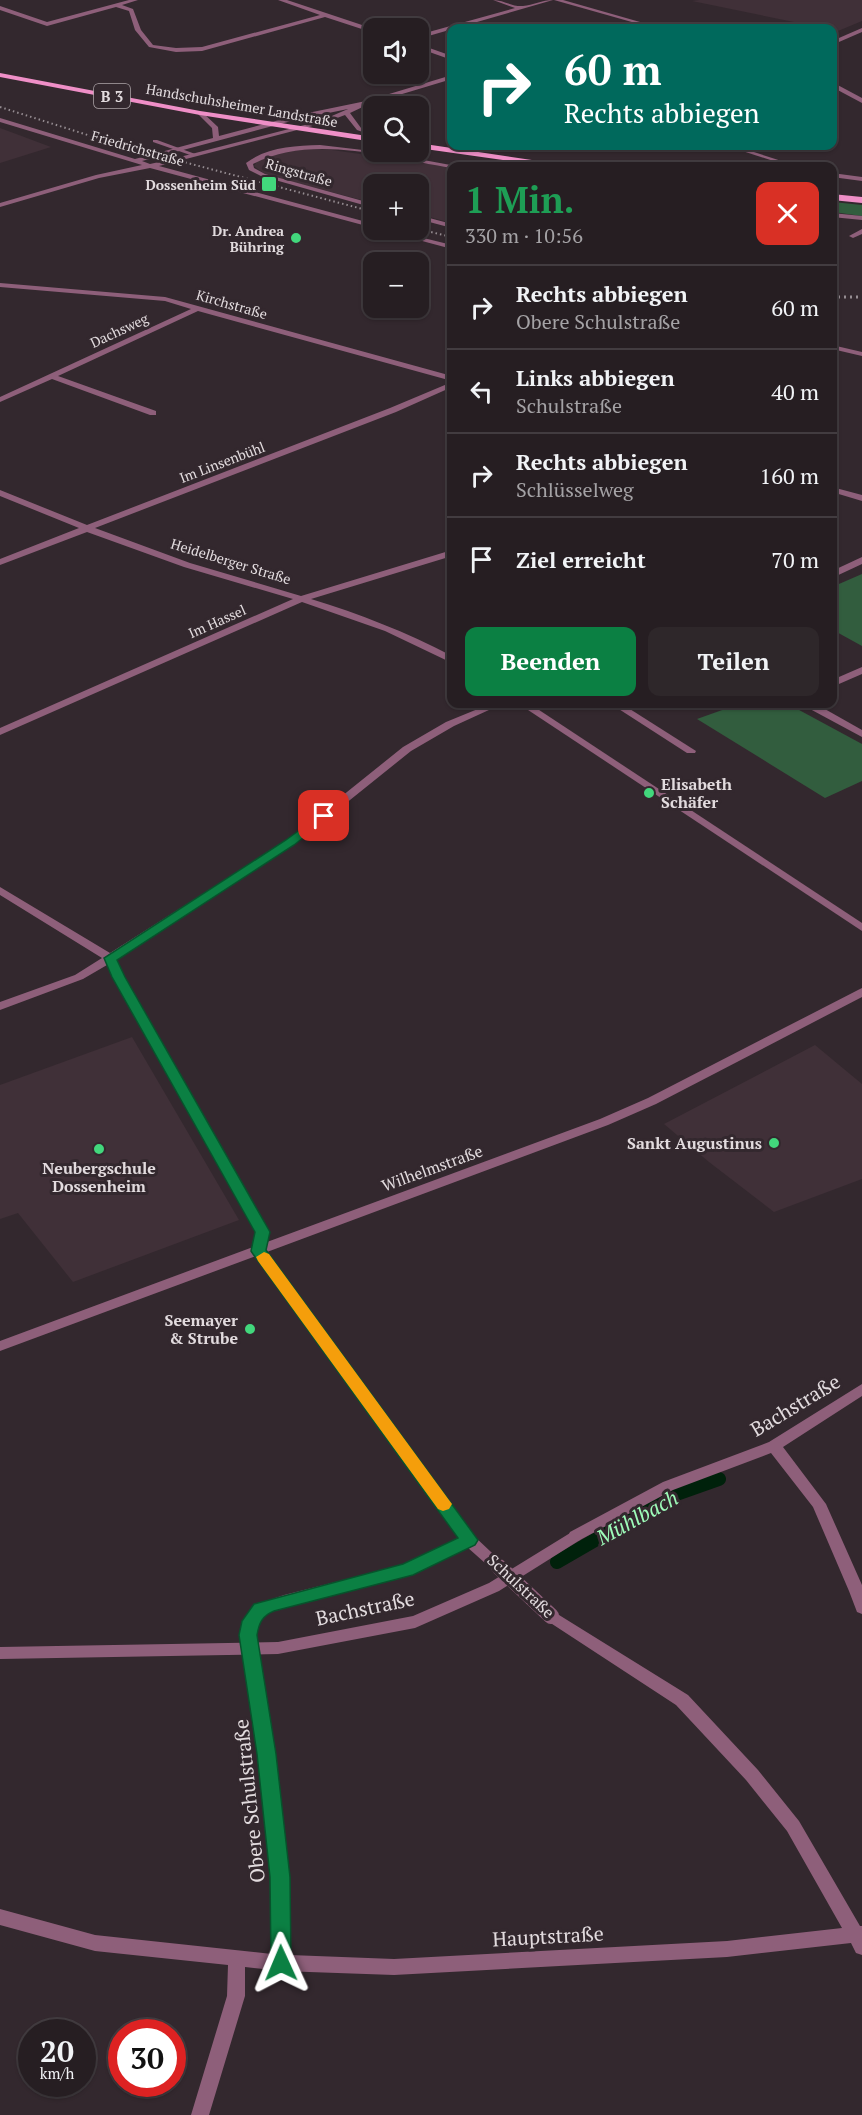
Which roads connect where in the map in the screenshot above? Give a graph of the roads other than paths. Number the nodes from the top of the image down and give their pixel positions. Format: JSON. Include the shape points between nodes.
{"nodes":[{"id":1,"x":135,"y":0,"type":"edge"},
{"id":2,"x":281,"y":0,"type":"edge"},
{"id":3,"x":496,"y":0,"type":"edge"},
{"id":4,"x":550,"y":0,"type":"edge"},
{"id":5,"x":557,"y":0,"type":"edge"},
{"id":6,"x":116,"y":5,"type":"junction"},
{"id":7,"x":0,"y":8,"type":"edge"},
{"id":8,"x":521,"y":8,"type":"junction"},
{"id":9,"x":323,"y":16,"type":"junction"},
{"id":10,"x":464,"y":24,"type":"edge"},
{"id":11,"x":644,"y":24,"type":"edge"},
{"id":12,"x":363,"y":28,"type":"edge"},
{"id":13,"x":447,"y":29,"type":"edge"},
{"id":14,"x":862,"y":30,"type":"edge"},
{"id":15,"x":429,"y":34,"type":"edge"},
{"id":16,"x":846,"y":37,"type":"junction"},
{"id":17,"x":862,"y":40,"type":"edge"},
{"id":18,"x":837,"y":41,"type":"edge"},
{"id":19,"x":429,"y":50,"type":"edge"},
{"id":20,"x":447,"y":56,"type":"edge"},
{"id":21,"x":0,"y":75,"type":"edge"},
{"id":22,"x":447,"y":79,"type":"edge"},
{"id":23,"x":837,"y":87,"type":"edge"},
{"id":24,"x":390,"y":96,"type":"edge"},
{"id":25,"x":862,"y":101,"type":"edge"},
{"id":26,"x":363,"y":104,"type":"edge"},
{"id":27,"x":363,"y":105,"type":"edge"},
{"id":28,"x":201,"y":113,"type":"junction"},
{"id":29,"x":347,"y":113,"type":"junction"},
{"id":30,"x":0,"y":120,"type":"edge"},
{"id":31,"x":270,"y":124,"type":"junction"},
{"id":32,"x":298,"y":129,"type":"junction"},
{"id":33,"x":363,"y":130,"type":"edge"},
{"id":34,"x":363,"y":138,"type":"edge"},
{"id":35,"x":216,"y":139,"type":"junction"},
{"id":36,"x":155,"y":141,"type":"dead end"},
{"id":37,"x":429,"y":146,"type":"edge"},
{"id":38,"x":178,"y":149,"type":"junction"},
{"id":39,"x":447,"y":149,"type":"edge"},
{"id":40,"x":453,"y":150,"type":"edge"},
{"id":41,"x":743,"y":150,"type":"edge"},
{"id":42,"x":195,"y":155,"type":"junction"},
{"id":43,"x":134,"y":161,"type":"junction"},
{"id":44,"x":533,"y":162,"type":"edge"},
{"id":45,"x":781,"y":162,"type":"edge"},
{"id":46,"x":447,"y":165,"type":"edge"},
{"id":47,"x":152,"y":166,"type":"junction"},
{"id":48,"x":98,"y":176,"type":"junction"},
{"id":49,"x":837,"y":176,"type":"edge"},
{"id":50,"x":862,"y":179,"type":"edge"},
{"id":51,"x":837,"y":198,"type":"edge"},
{"id":52,"x":862,"y":200,"type":"edge"},
{"id":53,"x":363,"y":203,"type":"edge"},
{"id":54,"x":0,"y":205,"type":"edge"},
{"id":55,"x":837,"y":216,"type":"edge"},
{"id":56,"x":862,"y":218,"type":"edge"},
{"id":57,"x":429,"y":220,"type":"edge"},
{"id":58,"x":363,"y":223,"type":"edge"},
{"id":59,"x":447,"y":225,"type":"edge"},
{"id":60,"x":862,"y":231,"type":"edge"},
{"id":61,"x":853,"y":236,"type":"dead end"},
{"id":62,"x":423,"y":240,"type":"edge"},
{"id":63,"x":447,"y":247,"type":"edge"},
{"id":64,"x":0,"y":285,"type":"edge"},
{"id":65,"x":198,"y":308,"type":"junction"},
{"id":66,"x":837,"y":348,"type":"edge"},
{"id":67,"x":862,"y":354,"type":"edge"},
{"id":68,"x":51,"y":376,"type":"junction"},
{"id":69,"x":447,"y":378,"type":"edge"},
{"id":70,"x":447,"y":386,"type":"edge"},
{"id":71,"x":0,"y":400,"type":"edge"},
{"id":72,"x":153,"y":413,"type":"dead end"},
{"id":73,"x":837,"y":490,"type":"edge"},
{"id":74,"x":0,"y":493,"type":"edge"},
{"id":75,"x":862,"y":498,"type":"edge"},
{"id":76,"x":89,"y":529,"type":"junction"},
{"id":77,"x":447,"y":555,"type":"edge"},
{"id":78,"x":862,"y":560,"type":"edge"},
{"id":79,"x":0,"y":562,"type":"edge"},
{"id":80,"x":837,"y":572,"type":"edge"},
{"id":81,"x":303,"y":598,"type":"junction"},
{"id":82,"x":447,"y":657,"type":"edge"},
{"id":83,"x":862,"y":670,"type":"edge"},
{"id":84,"x":837,"y":680,"type":"edge"},
{"id":85,"x":488,"y":708,"type":"edge"},
{"id":86,"x":530,"y":708,"type":"edge"},
{"id":87,"x":622,"y":708,"type":"edge"},
{"id":88,"x":815,"y":708,"type":"edge"},
{"id":89,"x":0,"y":732,"type":"edge"},
{"id":90,"x":862,"y":734,"type":"edge"},
{"id":91,"x":691,"y":751,"type":"dead end"},
{"id":92,"x":0,"y":890,"type":"edge"},
{"id":93,"x":862,"y":928,"type":"edge"},
{"id":94,"x":110,"y":958,"type":"junction"},
{"id":95,"x":862,"y":992,"type":"edge"},
{"id":96,"x":0,"y":1006,"type":"edge"},
{"id":97,"x":259,"y":1251,"type":"junction"},
{"id":98,"x":0,"y":1346,"type":"edge"},
{"id":99,"x":862,"y":1389,"type":"edge"},
{"id":100,"x":774,"y":1446,"type":"junction"},
{"id":101,"x":469,"y":1540,"type":"junction"},
{"id":102,"x":860,"y":1590,"type":"edge"},
{"id":103,"x":862,"y":1608,"type":"edge"},
{"id":104,"x":250,"y":1648,"type":"junction"},
{"id":105,"x":0,"y":1653,"type":"edge"},
{"id":106,"x":0,"y":1917,"type":"edge"},
{"id":107,"x":860,"y":1939,"type":"edge"},
{"id":108,"x":237,"y":1957,"type":"junction"},
{"id":109,"x":281,"y":1963,"type":"junction"},
{"id":110,"x":200,"y":2115,"type":"edge"}],
"edges":[{"from":1,"to":6,"type":"street"},
{"from":2,"to":9,"type":"street"},
{"from":3,"to":8,"type":"street"},
{"from":4,"to":8,"type":"street"},
{"from":5,"to":11,"type":"street"},
{"from":6,"to":7,"type":"street","via":[[47,24]]},
{"from":6,"to":9,"type":"street","via":[[131,10],[138,30],[151,46],[176,50],[202,49]]},
{"from":8,"to":10,"type":"street"},
{"from":9,"to":12,"type":"street"},
{"from":13,"to":15,"type":"street"},
{"from":14,"to":16,"type":"street"},
{"from":16,"to":17,"type":"street"},
{"from":16,"to":18,"type":"street"},
{"from":19,"to":20,"type":"street"},
{"from":21,"to":28,"type":"main road","name":"Handschuhsheimer Landstraße","number":"B 3"},
{"from":22,"to":24,"type":"street"},
{"from":23,"to":25,"type":"street"},
{"from":26,"to":31,"type":"street"},
{"from":27,"to":29,"type":"street"},
{"from":28,"to":31,"type":"main road","name":"Handschuhsheimer Landstraße","number":"B 3"},
{"from":28,"to":35,"type":"street","via":[[215,127]]},
{"from":29,"to":32,"type":"street"},
{"from":29,"to":33,"type":"street"},
{"from":30,"to":43,"type":"street","name":"Friedrichstraße"},
{"from":31,"to":32,"type":"main road","name":"Handschuhsheimer Landstraße","number":"B 3"},
{"from":31,"to":35,"type":"street"},
{"from":32,"to":34,"type":"main road","name":"Handschuhsheimer Landstraße","number":"B 3"},
{"from":32,"to":42,"type":"street"},
{"from":35,"to":38,"type":"street"},
{"from":36,"to":38,"type":"street"},
{"from":37,"to":39,"type":"main road"},
{"from":38,"to":42,"type":"street"},
{"from":38,"to":43,"type":"street"},
{"from":40,"to":44,"type":"main road"},
{"from":41,"to":45,"type":"street"},
{"from":42,"to":47,"type":"street"},
{"from":43,"to":47,"type":"street","name":"Friedrichstraße"},
{"from":43,"to":48,"type":"street"},
{"from":46,"to":53,"type":"street","name":"Ringstraße","via":[[316,147],[271,153],[249,163],[251,169],[263,176]]},
{"from":47,"to":48,"type":"street"},
{"from":47,"to":58,"type":"street","name":"Friedrichstraße"},
{"from":48,"to":54,"type":"street"},
{"from":49,"to":50,"type":"street"},
{"from":51,"to":52,"type":"main road"},
{"from":55,"to":56,"type":"street"},
{"from":57,"to":59,"type":"street"},
{"from":60,"to":61,"type":"street"},
{"from":62,"to":63,"type":"street"},
{"from":64,"to":65,"type":"street","name":"Kirchstraße","via":[[145,295]]},
{"from":65,"to":68,"type":"street","name":"Dachsweg"},
{"from":65,"to":69,"type":"street","name":"Kirchstraße"},
{"from":66,"to":67,"type":"street"},
{"from":68,"to":71,"type":"street","name":"Dachsweg"},
{"from":68,"to":72,"type":"street"},
{"from":70,"to":76,"type":"street","name":"Im Linsenbühl"},
{"from":73,"to":75,"type":"street"},
{"from":74,"to":76,"type":"street","name":"Heidelberger Straße"},
{"from":76,"to":79,"type":"street","name":"Im Linsenbühl"},
{"from":76,"to":81,"type":"street","name":"Heidelberger Straße","via":[[185,565]]},
{"from":77,"to":81,"type":"street","name":"Im Hassel"},
{"from":78,"to":80,"type":"street"},
{"from":81,"to":82,"type":"street","name":"Heidelberger Straße","via":[[357,615]]},
{"from":81,"to":89,"type":"street","name":"Im Hassel"},
{"from":83,"to":84,"type":"street"},
{"from":85,"to":94,"type":"street","via":[[407,748],[290,843]]},
{"from":86,"to":93,"type":"street"},
{"from":87,"to":91,"type":"street"},
{"from":88,"to":90,"type":"street"},
{"from":92,"to":94,"type":"street"},
{"from":94,"to":96,"type":"street","via":[[79,977]]},
{"from":94,"to":97,"type":"street","via":[[262,1232]]},
{"from":95,"to":97,"type":"street","name":"Wilhelmstraße","via":[[634,1109]]},
{"from":97,"to":98,"type":"street","name":"Wilhelmstraße"},
{"from":97,"to":101,"type":"street","name":"Schulstraße"},
{"from":99,"to":100,"type":"street","name":"Bachstraße"},
{"from":100,"to":102,"type":"street","via":[[819,1504]]},
{"from":100,"to":104,"type":"street","name":"Bachstraße","via":[[668,1486],[574,1536],[494,1587],[415,1622],[278,1647]]},
{"from":101,"to":104,"type":"street","name":"Obere Schulstraße","via":[[407,1570],[260,1609],[250,1621]]},
{"from":101,"to":107,"type":"street","name":"Schulstraße","bridge":true,"via":[[551,1616],[682,1701],[752,1775],[793,1827]]},
{"from":102,"to":103,"type":"street"},
{"from":104,"to":105,"type":"street","name":"Bachstraße"},
{"from":104,"to":109,"type":"street","name":"Obere Schulstraße","via":[[267,1754],[280,1877]]},
{"from":106,"to":108,"type":"street","name":"Hauptstraße","via":[[95,1942]]},
{"from":107,"to":109,"type":"street","name":"Hauptstraße","via":[[394,1967]]},
{"from":108,"to":109,"type":"street","name":"Hauptstraße"},
{"from":108,"to":110,"type":"street","via":[[236,1996]]}]}
